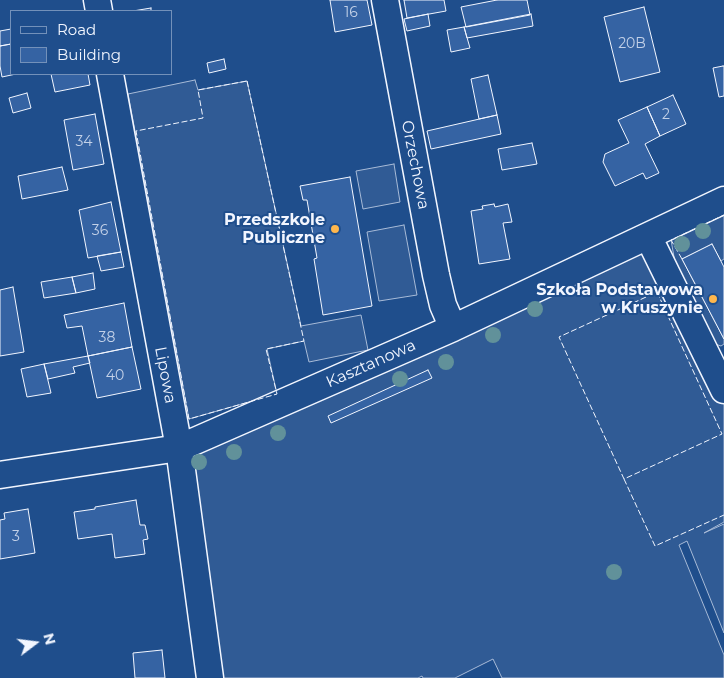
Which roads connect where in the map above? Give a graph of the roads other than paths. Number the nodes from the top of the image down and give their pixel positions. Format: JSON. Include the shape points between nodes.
{"nodes":[{"id":1,"x":385,"y":0,"type":"edge"},
{"id":2,"x":110,"y":75,"type":"edge"},
{"id":3,"x":724,"y":200,"type":"edge"},
{"id":4,"x":648,"y":236,"type":"junction"},
{"id":5,"x":453,"y":328,"type":"junction"},
{"id":6,"x":724,"y":390,"type":"edge"},
{"id":7,"x":179,"y":448,"type":"junction"},
{"id":8,"x":0,"y":475,"type":"edge"},
{"id":9,"x":210,"y":678,"type":"edge"}],
"edges":[{"from":1,"to":5,"type":"street","name":"Orzechowa","via":[[436,275]]},
{"from":2,"to":7,"type":"street","name":"Lipowa"},
{"from":3,"to":4,"type":"street","name":"Kasztanowa"},
{"from":4,"to":5,"type":"street","name":"Kasztanowa"},
{"from":4,"to":6,"type":"street"},
{"from":5,"to":7,"type":"street","name":"Kasztanowa"},
{"from":7,"to":8,"type":"street","name":"Kasztanowa"},
{"from":7,"to":9,"type":"street","name":"Lipowa"}]}
